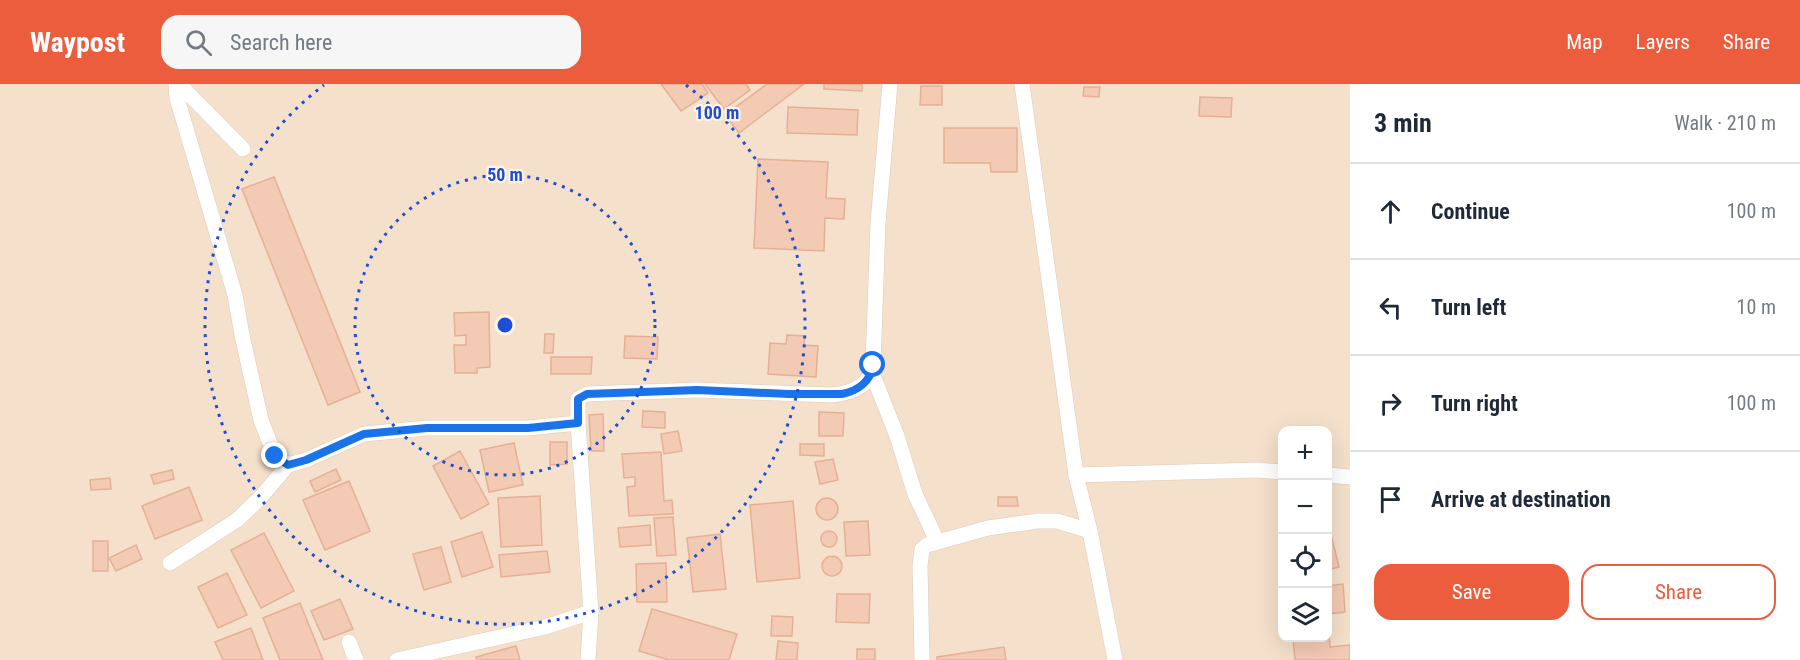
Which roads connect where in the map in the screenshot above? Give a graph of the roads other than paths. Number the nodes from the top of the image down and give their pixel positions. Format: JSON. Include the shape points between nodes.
{"nodes":[{"id":1,"x":177,"y":84,"type":"edge"},
{"id":2,"x":890,"y":84,"type":"edge"},
{"id":3,"x":1023,"y":84,"type":"edge"},
{"id":4,"x":243,"y":149,"type":"dead end"},
{"id":5,"x":872,"y":373,"type":"junction"},
{"id":6,"x":578,"y":423,"type":"junction"},
{"id":7,"x":288,"y":465,"type":"junction"},
{"id":8,"x":1278,"y":472,"type":"edge"},
{"id":9,"x":1332,"y":475,"type":"edge"},
{"id":10,"x":1076,"y":476,"type":"junction"},
{"id":11,"x":1350,"y":477,"type":"edge"},
{"id":12,"x":1090,"y":531,"type":"junction"},
{"id":13,"x":937,"y":541,"type":"junction"},
{"id":14,"x":170,"y":562,"type":"dead end"},
{"id":15,"x":591,"y":612,"type":"junction"},
{"id":16,"x":349,"y":642,"type":"dead end"},
{"id":17,"x":356,"y":660,"type":"edge"},
{"id":18,"x":397,"y":660,"type":"edge"},
{"id":19,"x":588,"y":660,"type":"edge"},
{"id":20,"x":922,"y":660,"type":"edge"},
{"id":21,"x":1114,"y":660,"type":"edge"}],
"edges":[{"from":1,"to":4,"type":"street"},
{"from":1,"to":7,"type":"street","via":[[177,98],[235,295],[261,420],[275,456]]},
{"from":2,"to":5,"type":"street","via":[[878,222]]},
{"from":3,"to":10,"type":"street"},
{"from":5,"to":6,"type":"street","via":[[851,392],[832,395],[697,390],[587,394],[578,399]]},
{"from":5,"to":13,"type":"street","via":[[915,494]]},
{"from":6,"to":7,"type":"street","via":[[364,434]]},
{"from":6,"to":15,"type":"street"},
{"from":7,"to":14,"type":"street","via":[[237,520]]},
{"from":8,"to":10,"type":"street"},
{"from":9,"to":11,"type":"street"},
{"from":10,"to":12,"type":"street"},
{"from":12,"to":13,"type":"street","via":[[1057,520],[1038,521]]},
{"from":12,"to":21,"type":"street"},
{"from":13,"to":20,"type":"street","via":[[922,549],[921,556]]},
{"from":15,"to":18,"type":"street","via":[[544,627]]},
{"from":15,"to":19,"type":"street"},
{"from":16,"to":17,"type":"street"}]}
